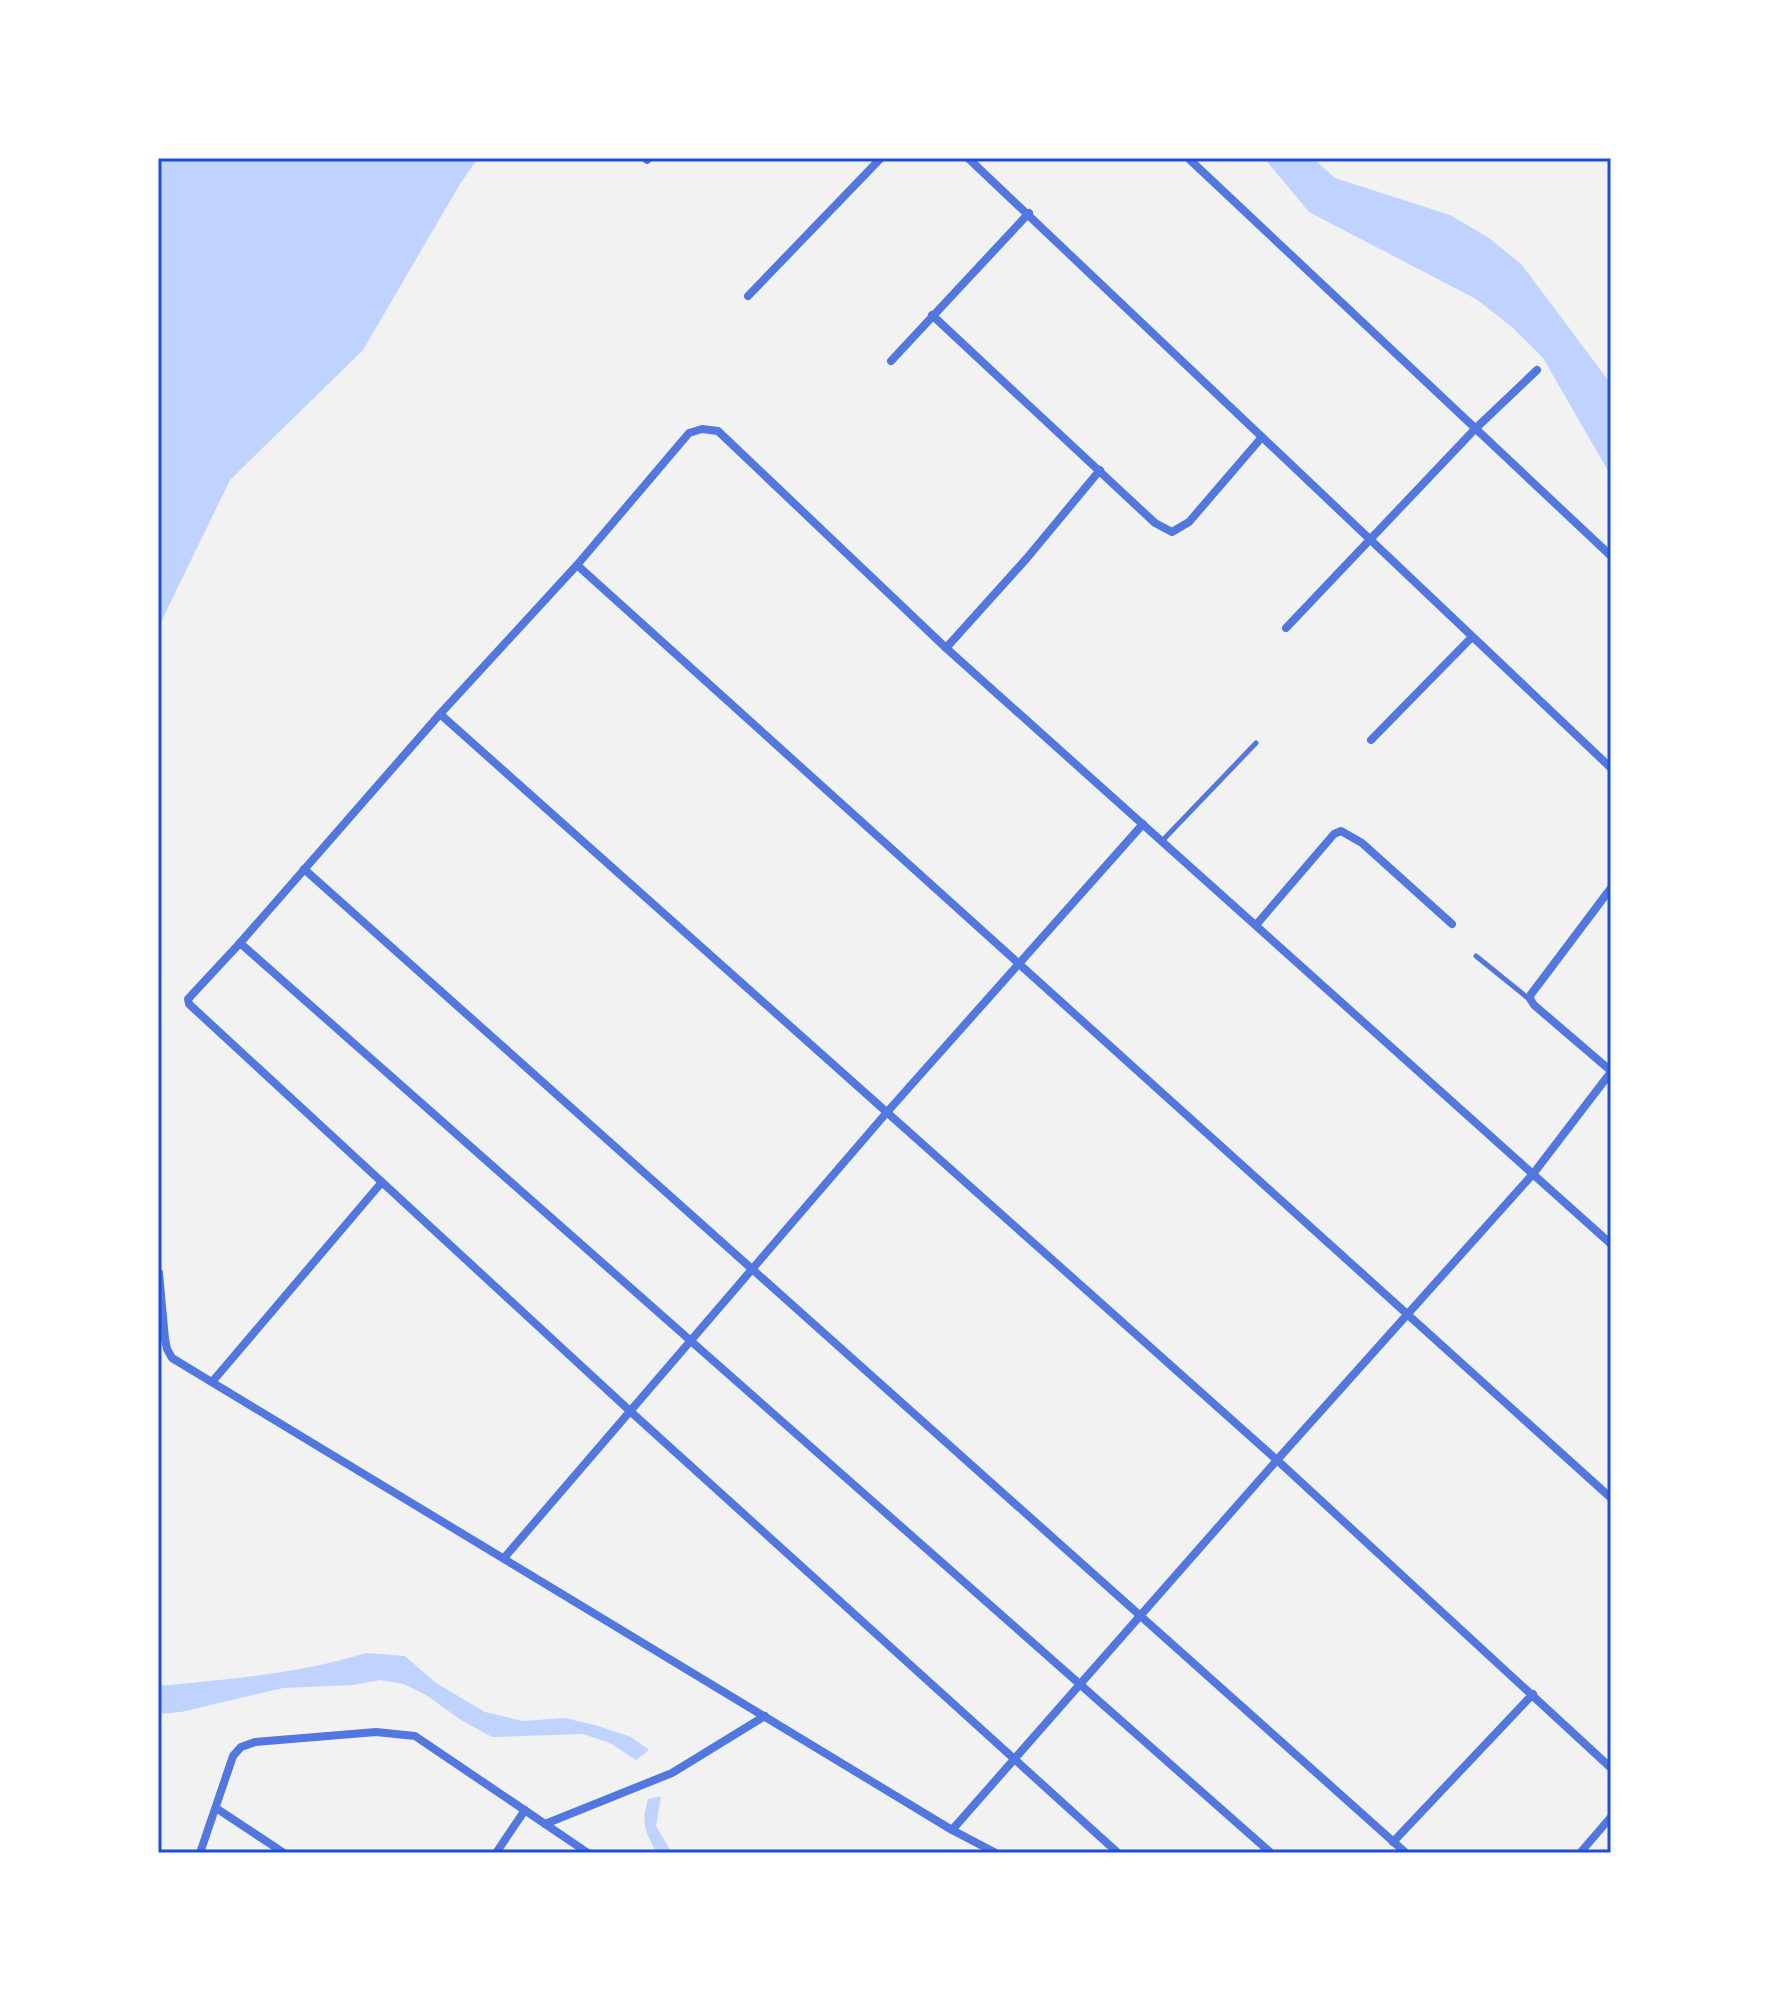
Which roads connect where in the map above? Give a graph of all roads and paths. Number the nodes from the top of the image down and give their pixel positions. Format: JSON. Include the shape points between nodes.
{"nodes":[{"id":1,"x":881,"y":158,"type":"edge"},
{"id":2,"x":968,"y":158,"type":"edge"},
{"id":3,"x":1188,"y":158,"type":"edge"},
{"id":4,"x":1029,"y":213,"type":"junction"},
{"id":5,"x":748,"y":296,"type":"dead end"},
{"id":6,"x":932,"y":315,"type":"junction"},
{"id":7,"x":891,"y":361,"type":"dead end"},
{"id":8,"x":1537,"y":370,"type":"dead end"},
{"id":9,"x":1475,"y":429,"type":"junction"},
{"id":10,"x":1262,"y":437,"type":"junction"},
{"id":11,"x":1100,"y":470,"type":"junction"},
{"id":12,"x":1370,"y":540,"type":"junction"},
{"id":13,"x":1611,"y":556,"type":"edge"},
{"id":14,"x":577,"y":565,"type":"junction"},
{"id":15,"x":1286,"y":628,"type":"dead end"},
{"id":16,"x":1472,"y":637,"type":"junction"},
{"id":17,"x":946,"y":648,"type":"junction"},
{"id":18,"x":440,"y":714,"type":"junction"},
{"id":19,"x":1371,"y":740,"type":"dead end"},
{"id":20,"x":1256,"y":743,"type":"dead end"},
{"id":21,"x":1611,"y":768,"type":"edge"},
{"id":22,"x":1143,"y":824,"type":"junction"},
{"id":23,"x":1162,"y":841,"type":"junction"},
{"id":24,"x":304,"y":869,"type":"junction"},
{"id":25,"x":1611,"y":888,"type":"edge"},
{"id":26,"x":1452,"y":924,"type":"dead end"},
{"id":27,"x":1256,"y":925,"type":"junction"},
{"id":28,"x":240,"y":943,"type":"junction"},
{"id":29,"x":1476,"y":956,"type":"dead end"},
{"id":30,"x":1019,"y":964,"type":"junction"},
{"id":31,"x":1529,"y":1000,"type":"junction"},
{"id":32,"x":1611,"y":1071,"type":"edge"},
{"id":33,"x":888,"y":1111,"type":"junction"},
{"id":34,"x":1533,"y":1174,"type":"junction"},
{"id":35,"x":382,"y":1182,"type":"junction"},
{"id":36,"x":1611,"y":1244,"type":"edge"},
{"id":37,"x":752,"y":1270,"type":"junction"},
{"id":38,"x":159,"y":1273,"type":"edge"},
{"id":39,"x":1408,"y":1314,"type":"junction"},
{"id":40,"x":691,"y":1341,"type":"junction"},
{"id":41,"x":212,"y":1382,"type":"junction"},
{"id":42,"x":630,"y":1411,"type":"junction"},
{"id":43,"x":1277,"y":1460,"type":"junction"},
{"id":44,"x":1611,"y":1498,"type":"edge"},
{"id":45,"x":504,"y":1558,"type":"junction"},
{"id":46,"x":1140,"y":1615,"type":"junction"},
{"id":47,"x":1080,"y":1684,"type":"junction"},
{"id":48,"x":1533,"y":1694,"type":"junction"},
{"id":49,"x":765,"y":1716,"type":"junction"},
{"id":50,"x":1014,"y":1759,"type":"junction"},
{"id":51,"x":1611,"y":1768,"type":"edge"},
{"id":52,"x":216,"y":1808,"type":"junction"},
{"id":53,"x":525,"y":1810,"type":"junction"},
{"id":54,"x":1611,"y":1817,"type":"edge"},
{"id":55,"x":545,"y":1824,"type":"junction"},
{"id":56,"x":952,"y":1830,"type":"junction"},
{"id":57,"x":1393,"y":1842,"type":"junction"},
{"id":58,"x":200,"y":1853,"type":"edge"},
{"id":59,"x":284,"y":1853,"type":"edge"},
{"id":60,"x":496,"y":1853,"type":"edge"},
{"id":61,"x":588,"y":1853,"type":"edge"},
{"id":62,"x":996,"y":1853,"type":"edge"},
{"id":63,"x":1118,"y":1853,"type":"edge"},
{"id":64,"x":1271,"y":1853,"type":"edge"},
{"id":65,"x":1406,"y":1853,"type":"edge"},
{"id":66,"x":1580,"y":1853,"type":"edge"}],
"edges":[{"from":1,"to":5,"type":"street"},
{"from":2,"to":4,"type":"street"},
{"from":3,"to":9,"type":"street"},
{"from":4,"to":6,"type":"street"},
{"from":4,"to":10,"type":"street"},
{"from":6,"to":7,"type":"street"},
{"from":6,"to":11,"type":"street"},
{"from":8,"to":9,"type":"street"},
{"from":9,"to":12,"type":"street"},
{"from":9,"to":13,"type":"street"},
{"from":10,"to":11,"type":"street","via":[[1189,522],[1172,532],[1155,523]]},
{"from":10,"to":12,"type":"street"},
{"from":11,"to":17,"type":"street"},
{"from":12,"to":15,"type":"street"},
{"from":12,"to":16,"type":"street"},
{"from":14,"to":17,"type":"street","via":[[689,433],[718,431]]},
{"from":14,"to":18,"type":"street"},
{"from":14,"to":30,"type":"street"},
{"from":16,"to":19,"type":"street"},
{"from":16,"to":21,"type":"street"},
{"from":17,"to":22,"type":"street"},
{"from":18,"to":24,"type":"street"},
{"from":18,"to":33,"type":"street"},
{"from":20,"to":23,"type":"lane"},
{"from":22,"to":23,"type":"street"},
{"from":22,"to":30,"type":"street"},
{"from":23,"to":27,"type":"street"},
{"from":24,"to":28,"type":"street"},
{"from":24,"to":37,"type":"street"},
{"from":25,"to":31,"type":"street"},
{"from":26,"to":27,"type":"street","via":[[1362,843],[1341,831]]},
{"from":27,"to":34,"type":"street"},
{"from":28,"to":35,"type":"street","via":[[189,1004]]},
{"from":28,"to":40,"type":"street"},
{"from":29,"to":31,"type":"lane"},
{"from":30,"to":33,"type":"street"},
{"from":30,"to":39,"type":"street"},
{"from":31,"to":32,"type":"street"},
{"from":32,"to":34,"type":"street"},
{"from":33,"to":37,"type":"street"},
{"from":33,"to":43,"type":"street"},
{"from":34,"to":36,"type":"street"},
{"from":34,"to":39,"type":"street"},
{"from":35,"to":41,"type":"street"},
{"from":35,"to":42,"type":"street"},
{"from":37,"to":40,"type":"street"},
{"from":37,"to":46,"type":"street"},
{"from":38,"to":41,"type":"street","via":[[167,1349],[172,1358]]},
{"from":39,"to":43,"type":"street"},
{"from":39,"to":44,"type":"street"},
{"from":40,"to":42,"type":"street"},
{"from":40,"to":47,"type":"street"},
{"from":41,"to":45,"type":"street"},
{"from":42,"to":45,"type":"street"},
{"from":42,"to":50,"type":"street"},
{"from":43,"to":46,"type":"street"},
{"from":43,"to":48,"type":"street"},
{"from":45,"to":49,"type":"street"},
{"from":46,"to":47,"type":"street"},
{"from":46,"to":57,"type":"street"},
{"from":47,"to":50,"type":"street"},
{"from":47,"to":64,"type":"street"},
{"from":48,"to":51,"type":"street"},
{"from":48,"to":57,"type":"street"},
{"from":49,"to":55,"type":"street","via":[[672,1773]]},
{"from":49,"to":56,"type":"street"},
{"from":50,"to":56,"type":"street"},
{"from":50,"to":63,"type":"street"},
{"from":52,"to":53,"type":"street","via":[[241,1747],[376,1732],[415,1736]]},
{"from":52,"to":58,"type":"street"},
{"from":52,"to":59,"type":"street"},
{"from":53,"to":55,"type":"street"},
{"from":53,"to":60,"type":"street"},
{"from":54,"to":66,"type":"street"},
{"from":55,"to":61,"type":"street"},
{"from":56,"to":62,"type":"street"},
{"from":57,"to":65,"type":"street"}]}
